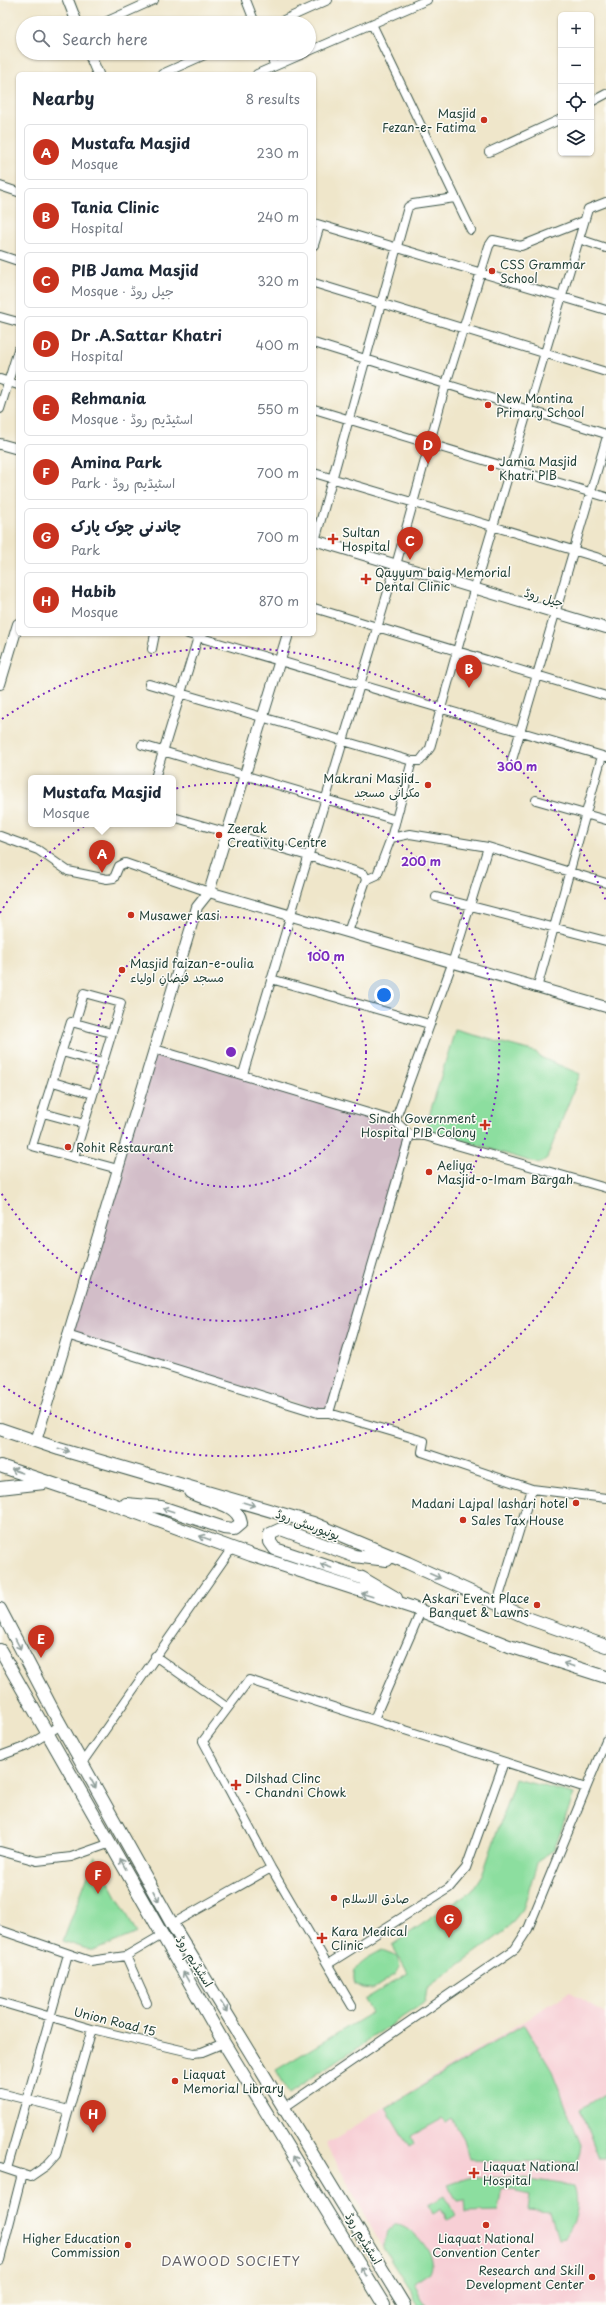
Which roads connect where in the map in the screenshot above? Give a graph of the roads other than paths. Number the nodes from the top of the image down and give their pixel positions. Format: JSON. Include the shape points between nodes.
{"nodes":[{"id":1,"x":68,"y":0,"type":"edge"},
{"id":2,"x":154,"y":0,"type":"edge"},
{"id":3,"x":246,"y":0,"type":"edge"},
{"id":4,"x":328,"y":0,"type":"edge"},
{"id":5,"x":427,"y":0,"type":"edge"},
{"id":6,"x":74,"y":16,"type":"edge"},
{"id":7,"x":119,"y":16,"type":"edge"},
{"id":8,"x":252,"y":16,"type":"edge"},
{"id":9,"x":293,"y":16,"type":"edge"},
{"id":10,"x":372,"y":24,"type":"junction"},
{"id":11,"x":316,"y":48,"type":"edge"},
{"id":12,"x":92,"y":60,"type":"edge"},
{"id":13,"x":193,"y":60,"type":"edge"},
{"id":14,"x":272,"y":60,"type":"edge"},
{"id":15,"x":289,"y":60,"type":"edge"},
{"id":16,"x":275,"y":66,"type":"junction"},
{"id":17,"x":97,"y":72,"type":"edge"},
{"id":18,"x":166,"y":72,"type":"edge"},
{"id":19,"x":262,"y":72,"type":"edge"},
{"id":20,"x":606,"y":94,"type":"edge"},
{"id":21,"x":594,"y":100,"type":"edge"},
{"id":22,"x":558,"y":119,"type":"edge"},
{"id":23,"x":489,"y":152,"type":"dead end"},
{"id":24,"x":0,"y":186,"type":"edge"},
{"id":25,"x":16,"y":191,"type":"edge"},
{"id":26,"x":455,"y":198,"type":"junction"},
{"id":27,"x":606,"y":202,"type":"edge"},
{"id":28,"x":584,"y":221,"type":"junction"},
{"id":29,"x":317,"y":224,"type":"edge"},
{"id":30,"x":471,"y":230,"type":"dead end"},
{"id":31,"x":579,"y":239,"type":"junction"},
{"id":32,"x":396,"y":248,"type":"junction"},
{"id":33,"x":606,"y":248,"type":"edge"},
{"id":34,"x":0,"y":255,"type":"edge"},
{"id":35,"x":16,"y":260,"type":"edge"},
{"id":36,"x":480,"y":272,"type":"junction"},
{"id":37,"x":316,"y":284,"type":"edge"},
{"id":38,"x":562,"y":296,"type":"junction"},
{"id":39,"x":381,"y":304,"type":"junction"},
{"id":40,"x":606,"y":310,"type":"edge"},
{"id":41,"x":0,"y":317,"type":"edge"},
{"id":42,"x":16,"y":321,"type":"edge"},
{"id":43,"x":463,"y":328,"type":"junction"},
{"id":44,"x":316,"y":344,"type":"edge"},
{"id":45,"x":16,"y":354,"type":"edge"},
{"id":46,"x":544,"y":354,"type":"junction"},
{"id":47,"x":366,"y":359,"type":"junction"},
{"id":48,"x":606,"y":372,"type":"edge"},
{"id":49,"x":4,"y":381,"type":"edge"},
{"id":50,"x":16,"y":384,"type":"edge"},
{"id":51,"x":446,"y":384,"type":"junction"},
{"id":52,"x":0,"y":410,"type":"edge"},
{"id":53,"x":316,"y":410,"type":"edge"},
{"id":54,"x":527,"y":411,"type":"junction"},
{"id":55,"x":349,"y":420,"type":"junction"},
{"id":56,"x":606,"y":434,"type":"edge"},
{"id":57,"x":606,"y":440,"type":"edge"},
{"id":58,"x":0,"y":444,"type":"edge"},
{"id":59,"x":429,"y":444,"type":"junction"},
{"id":60,"x":16,"y":448,"type":"edge"},
{"id":61,"x":510,"y":468,"type":"junction"},
{"id":62,"x":316,"y":475,"type":"edge"},
{"id":63,"x":332,"y":479,"type":"junction"},
{"id":64,"x":591,"y":492,"type":"junction"},
{"id":65,"x":606,"y":497,"type":"edge"},
{"id":66,"x":412,"y":502,"type":"junction"},
{"id":67,"x":493,"y":526,"type":"junction"},
{"id":68,"x":316,"y":534,"type":"edge"},
{"id":69,"x":316,"y":542,"type":"edge"},
{"id":70,"x":574,"y":550,"type":"junction"},
{"id":71,"x":606,"y":560,"type":"edge"},
{"id":72,"x":396,"y":565,"type":"junction"},
{"id":73,"x":474,"y":590,"type":"junction"},
{"id":74,"x":316,"y":609,"type":"edge"},
{"id":75,"x":555,"y":614,"type":"junction"},
{"id":76,"x":377,"y":627,"type":"junction"},
{"id":77,"x":606,"y":628,"type":"edge"},
{"id":78,"x":16,"y":631,"type":"edge"},
{"id":79,"x":155,"y":636,"type":"edge"},
{"id":80,"x":198,"y":636,"type":"edge"},
{"id":81,"x":287,"y":636,"type":"edge"},
{"id":82,"x":152,"y":649,"type":"dead end"},
{"id":83,"x":457,"y":651,"type":"junction"},
{"id":84,"x":280,"y":661,"type":"junction"},
{"id":85,"x":537,"y":675,"type":"junction"},
{"id":86,"x":0,"y":684,"type":"edge"},
{"id":87,"x":149,"y":684,"type":"dead end"},
{"id":88,"x":360,"y":685,"type":"junction"},
{"id":89,"x":181,"y":694,"type":"junction"},
{"id":90,"x":606,"y":696,"type":"edge"},
{"id":91,"x":441,"y":708,"type":"junction"},
{"id":92,"x":262,"y":717,"type":"junction"},
{"id":93,"x":520,"y":732,"type":"junction"},
{"id":94,"x":343,"y":741,"type":"junction"},
{"id":95,"x":142,"y":745,"type":"dead end"},
{"id":96,"x":163,"y":751,"type":"junction"},
{"id":97,"x":604,"y":757,"type":"edge"},
{"id":98,"x":512,"y":760,"type":"dead end"},
{"id":99,"x":412,"y":761,"type":"junction"},
{"id":100,"x":156,"y":775,"type":"edge"},
{"id":101,"x":244,"y":775,"type":"junction"},
{"id":102,"x":326,"y":799,"type":"junction"},
{"id":103,"x":536,"y":800,"type":"dead end"},
{"id":104,"x":586,"y":814,"type":"junction"},
{"id":105,"x":176,"y":818,"type":"edge"},
{"id":106,"x":396,"y":820,"type":"junction"},
{"id":107,"x":606,"y":820,"type":"edge"},
{"id":108,"x":227,"y":832,"type":"junction"},
{"id":109,"x":0,"y":836,"type":"edge"},
{"id":110,"x":391,"y":838,"type":"junction"},
{"id":111,"x":488,"y":847,"type":"junction"},
{"id":112,"x":308,"y":856,"type":"junction"},
{"id":113,"x":570,"y":872,"type":"junction"},
{"id":114,"x":366,"y":880,"type":"junction"},
{"id":115,"x":606,"y":883,"type":"edge"},
{"id":116,"x":209,"y":892,"type":"junction"},
{"id":117,"x":436,"y":897,"type":"dead end"},
{"id":118,"x":469,"y":907,"type":"junction"},
{"id":119,"x":291,"y":915,"type":"junction"},
{"id":120,"x":556,"y":927,"type":"junction"},
{"id":121,"x":348,"y":932,"type":"junction"},
{"id":122,"x":606,"y":941,"type":"edge"},
{"id":123,"x":452,"y":964,"type":"junction"},
{"id":124,"x":271,"y":979,"type":"junction"},
{"id":125,"x":537,"y":988,"type":"junction"},
{"id":126,"x":606,"y":1007,"type":"edge"},
{"id":127,"x":74,"y":1023,"type":"junction"},
{"id":128,"x":429,"y":1024,"type":"junction"},
{"id":129,"x":111,"y":1033,"type":"junction"},
{"id":130,"x":155,"y":1049,"type":"junction"},
{"id":131,"x":62,"y":1052,"type":"junction"},
{"id":132,"x":102,"y":1063,"type":"junction"},
{"id":133,"x":243,"y":1074,"type":"junction"},
{"id":134,"x":53,"y":1082,"type":"junction"},
{"id":135,"x":93,"y":1094,"type":"junction"},
{"id":136,"x":43,"y":1113,"type":"junction"},
{"id":137,"x":395,"y":1121,"type":"junction"},
{"id":138,"x":84,"y":1124,"type":"junction"},
{"id":139,"x":410,"y":1136,"type":"junction"},
{"id":140,"x":74,"y":1157,"type":"junction"},
{"id":141,"x":118,"y":1169,"type":"junction"},
{"id":142,"x":606,"y":1188,"type":"edge"},
{"id":143,"x":67,"y":1335,"type":"junction"},
{"id":144,"x":329,"y":1413,"type":"junction"},
{"id":145,"x":0,"y":1429,"type":"edge"},
{"id":146,"x":36,"y":1441,"type":"junction"},
{"id":147,"x":0,"y":1466,"type":"edge"},
{"id":148,"x":171,"y":1481,"type":"junction"},
{"id":149,"x":49,"y":1483,"type":"junction"},
{"id":150,"x":0,"y":1488,"type":"edge"},
{"id":151,"x":532,"y":1489,"type":"junction"},
{"id":152,"x":606,"y":1498,"type":"edge"},
{"id":153,"x":107,"y":1502,"type":"junction"},
{"id":154,"x":232,"y":1548,"type":"junction"},
{"id":155,"x":408,"y":1563,"type":"junction"},
{"id":156,"x":497,"y":1603,"type":"junction"},
{"id":157,"x":0,"y":1609,"type":"edge"},
{"id":158,"x":416,"y":1609,"type":"junction"},
{"id":159,"x":606,"y":1646,"type":"edge"},
{"id":160,"x":0,"y":1650,"type":"edge"},
{"id":161,"x":155,"y":1656,"type":"junction"},
{"id":162,"x":606,"y":1677,"type":"edge"},
{"id":163,"x":228,"y":1708,"type":"junction"},
{"id":164,"x":374,"y":1719,"type":"junction"},
{"id":165,"x":61,"y":1725,"type":"junction"},
{"id":166,"x":48,"y":1734,"type":"junction"},
{"id":167,"x":606,"y":1740,"type":"edge"},
{"id":168,"x":0,"y":1756,"type":"edge"},
{"id":169,"x":504,"y":1762,"type":"junction"},
{"id":170,"x":82,"y":1763,"type":"junction"},
{"id":171,"x":586,"y":1788,"type":"junction"},
{"id":172,"x":111,"y":1843,"type":"junction"},
{"id":173,"x":0,"y":1851,"type":"edge"},
{"id":174,"x":271,"y":1868,"type":"junction"},
{"id":175,"x":172,"y":1924,"type":"junction"},
{"id":176,"x":0,"y":1930,"type":"edge"},
{"id":177,"x":162,"y":1935,"type":"junction"},
{"id":178,"x":68,"y":1954,"type":"junction"},
{"id":179,"x":126,"y":1956,"type":"junction"},
{"id":180,"x":328,"y":1964,"type":"junction"},
{"id":181,"x":0,"y":2002,"type":"edge"},
{"id":182,"x":147,"y":2003,"type":"dead end"},
{"id":183,"x":352,"y":2006,"type":"dead end"},
{"id":184,"x":51,"y":2017,"type":"junction"},
{"id":185,"x":92,"y":2029,"type":"junction"},
{"id":186,"x":224,"y":2043,"type":"junction"},
{"id":187,"x":0,"y":2093,"type":"edge"},
{"id":188,"x":27,"y":2100,"type":"junction"},
{"id":189,"x":285,"y":2107,"type":"junction"},
{"id":190,"x":69,"y":2110,"type":"junction"},
{"id":191,"x":3,"y":2168,"type":"edge"},
{"id":192,"x":22,"y":2174,"type":"junction"},
{"id":193,"x":361,"y":2233,"type":"junction"},
{"id":194,"x":346,"y":2242,"type":"junction"},
{"id":195,"x":0,"y":2260,"type":"edge"},
{"id":196,"x":384,"y":2305,"type":"edge"},
{"id":197,"x":404,"y":2305,"type":"edge"}],
"edges":[{"from":1,"to":6,"type":"street"},
{"from":2,"to":7,"type":"street"},
{"from":3,"to":8,"type":"street"},
{"from":4,"to":9,"type":"street"},
{"from":5,"to":10,"type":"street"},
{"from":10,"to":11,"type":"street"},
{"from":10,"to":26,"type":"street"},
{"from":12,"to":17,"type":"street"},
{"from":13,"to":18,"type":"street"},
{"from":14,"to":16,"type":"street"},
{"from":15,"to":16,"type":"street"},
{"from":16,"to":19,"type":"street"},
{"from":20,"to":21,"type":"street"},
{"from":22,"to":23,"type":"street"},
{"from":24,"to":25,"type":"street"},
{"from":26,"to":30,"type":"street"},
{"from":26,"to":32,"type":"street","via":[[410,205]]},
{"from":27,"to":28,"type":"street","via":[[588,209]]},
{"from":28,"to":31,"type":"street"},
{"from":28,"to":36,"type":"street","via":[[521,246],[493,240]]},
{"from":29,"to":32,"type":"street"},
{"from":31,"to":33,"type":"street"},
{"from":31,"to":38,"type":"street"},
{"from":32,"to":36,"type":"street"},
{"from":32,"to":39,"type":"street"},
{"from":34,"to":35,"type":"street"},
{"from":36,"to":38,"type":"street"},
{"from":36,"to":43,"type":"street"},
{"from":37,"to":39,"type":"street"},
{"from":38,"to":40,"type":"street"},
{"from":38,"to":46,"type":"street"},
{"from":39,"to":43,"type":"street"},
{"from":39,"to":47,"type":"street"},
{"from":41,"to":42,"type":"street"},
{"from":43,"to":46,"type":"street"},
{"from":43,"to":51,"type":"street"},
{"from":44,"to":47,"type":"street"},
{"from":45,"to":49,"type":"street"},
{"from":46,"to":48,"type":"street"},
{"from":46,"to":54,"type":"street"},
{"from":47,"to":51,"type":"street"},
{"from":47,"to":55,"type":"street"},
{"from":49,"to":50,"type":"street"},
{"from":49,"to":52,"type":"street"},
{"from":51,"to":54,"type":"street"},
{"from":51,"to":59,"type":"street"},
{"from":53,"to":55,"type":"street"},
{"from":54,"to":56,"type":"street"},
{"from":54,"to":61,"type":"street"},
{"from":55,"to":59,"type":"street"},
{"from":55,"to":63,"type":"street"},
{"from":57,"to":64,"type":"street"},
{"from":58,"to":60,"type":"street"},
{"from":59,"to":61,"type":"street"},
{"from":59,"to":66,"type":"street"},
{"from":61,"to":64,"type":"street"},
{"from":61,"to":67,"type":"street"},
{"from":62,"to":63,"type":"street"},
{"from":63,"to":66,"type":"street"},
{"from":63,"to":68,"type":"street"},
{"from":64,"to":65,"type":"street"},
{"from":64,"to":70,"type":"street"},
{"from":66,"to":67,"type":"street"},
{"from":66,"to":72,"type":"street"},
{"from":67,"to":70,"type":"street"},
{"from":67,"to":73,"type":"street"},
{"from":69,"to":72,"type":"street","name":"جیل روڈ"},
{"from":70,"to":71,"type":"street"},
{"from":70,"to":75,"type":"street"},
{"from":72,"to":73,"type":"street","name":"جیل روڈ"},
{"from":72,"to":76,"type":"street"},
{"from":73,"to":75,"type":"street","name":"جیل روڈ"},
{"from":73,"to":83,"type":"street"},
{"from":74,"to":76,"type":"street"},
{"from":75,"to":77,"type":"street","name":"جیل روڈ"},
{"from":75,"to":85,"type":"street"},
{"from":76,"to":83,"type":"street"},
{"from":76,"to":88,"type":"street"},
{"from":78,"to":86,"type":"street"},
{"from":79,"to":82,"type":"street"},
{"from":80,"to":84,"type":"street"},
{"from":80,"to":89,"type":"street"},
{"from":81,"to":84,"type":"street"},
{"from":83,"to":85,"type":"street"},
{"from":83,"to":91,"type":"street"},
{"from":84,"to":88,"type":"street"},
{"from":84,"to":92,"type":"street"},
{"from":85,"to":90,"type":"street"},
{"from":85,"to":93,"type":"street"},
{"from":87,"to":89,"type":"street"},
{"from":88,"to":91,"type":"street"},
{"from":88,"to":94,"type":"street"},
{"from":89,"to":92,"type":"street"},
{"from":89,"to":96,"type":"street"},
{"from":91,"to":93,"type":"street"},
{"from":91,"to":99,"type":"street","via":[[430,748],[420,761]]},
{"from":92,"to":94,"type":"street"},
{"from":92,"to":101,"type":"street"},
{"from":93,"to":97,"type":"street"},
{"from":93,"to":98,"type":"street"},
{"from":94,"to":99,"type":"street"},
{"from":94,"to":102,"type":"street"},
{"from":95,"to":96,"type":"street"},
{"from":96,"to":100,"type":"street"},
{"from":96,"to":101,"type":"street"},
{"from":97,"to":104,"type":"street"},
{"from":99,"to":106,"type":"street"},
{"from":101,"to":102,"type":"street"},
{"from":101,"to":108,"type":"street"},
{"from":102,"to":106,"type":"street"},
{"from":102,"to":112,"type":"street"},
{"from":103,"to":104,"type":"street"},
{"from":104,"to":107,"type":"street"},
{"from":104,"to":113,"type":"street"},
{"from":105,"to":108,"type":"street"},
{"from":106,"to":110,"type":"street"},
{"from":108,"to":112,"type":"street"},
{"from":108,"to":116,"type":"street"},
{"from":109,"to":116,"type":"street","via":[[38,850],[68,871],[107,879],[114,878],[119,866],[125,863]]},
{"from":110,"to":111,"type":"street","via":[[410,834]]},
{"from":110,"to":114,"type":"street","via":[[376,875]]},
{"from":111,"to":113,"type":"street"},
{"from":111,"to":118,"type":"street"},
{"from":112,"to":114,"type":"street","via":[[364,874]]},
{"from":112,"to":119,"type":"street"},
{"from":113,"to":115,"type":"street"},
{"from":113,"to":120,"type":"street"},
{"from":114,"to":121,"type":"street"},
{"from":116,"to":119,"type":"street"},
{"from":116,"to":130,"type":"street","via":[[197,907]]},
{"from":117,"to":118,"type":"street"},
{"from":118,"to":120,"type":"street"},
{"from":118,"to":123,"type":"street"},
{"from":119,"to":121,"type":"street"},
{"from":119,"to":124,"type":"street"},
{"from":120,"to":122,"type":"street"},
{"from":120,"to":125,"type":"street"},
{"from":121,"to":123,"type":"street"},
{"from":123,"to":125,"type":"street"},
{"from":123,"to":128,"type":"street"},
{"from":124,"to":128,"type":"street"},
{"from":124,"to":133,"type":"street"},
{"from":125,"to":126,"type":"street"},
{"from":127,"to":129,"type":"street"},
{"from":127,"to":129,"type":"street","via":[[84,993],[122,1003]]},
{"from":127,"to":131,"type":"street","via":[[71,1022]]},
{"from":128,"to":137,"type":"street"},
{"from":129,"to":132,"type":"street"},
{"from":130,"to":133,"type":"street"},
{"from":130,"to":141,"type":"street"},
{"from":131,"to":132,"type":"street"},
{"from":131,"to":134,"type":"street"},
{"from":132,"to":135,"type":"street"},
{"from":133,"to":137,"type":"street"},
{"from":134,"to":135,"type":"street"},
{"from":134,"to":136,"type":"street"},
{"from":135,"to":138,"type":"street"},
{"from":136,"to":138,"type":"street"},
{"from":136,"to":140,"type":"street","via":[[32,1146]]},
{"from":137,"to":139,"type":"street"},
{"from":138,"to":140,"type":"street"},
{"from":139,"to":142,"type":"street","via":[[425,1136]]},
{"from":139,"to":144,"type":"street"},
{"from":140,"to":141,"type":"street"},
{"from":141,"to":143,"type":"street"},
{"from":143,"to":144,"type":"street","via":[[318,1413]]},
{"from":143,"to":146,"type":"street"},
{"from":144,"to":151,"type":"street","via":[[424,1441],[422,1452]]},
{"from":145,"to":146,"type":"main road","name":"یونیورسٹی روڈ"},
{"from":146,"to":148,"type":"main road","name":"یونیورسٹی روڈ","one_way":true},
{"from":149,"to":147,"type":"main road","one_way":true},
{"from":148,"to":153,"type":"main road","one_way":true,"via":[[199,1498],[235,1509],[240,1515],[241,1523],[234,1529],[224,1528],[161,1507]]},
{"from":148,"to":155,"type":"main road","name":"یونیورسٹی روڈ","one_way":true,"via":[[313,1524]]},
{"from":149,"to":150,"type":"main road"},
{"from":149,"to":153,"type":"main road"},
{"from":151,"to":152,"type":"street"},
{"from":151,"to":156,"type":"street"},
{"from":154,"to":153,"type":"main road","one_way":true},
{"from":158,"to":154,"type":"main road","one_way":true},
{"from":154,"to":161,"type":"street"},
{"from":155,"to":156,"type":"main road","name":"یونیورسٹی روڈ","one_way":true},
{"from":158,"to":155,"type":"main road","one_way":true,"via":[[362,1578],[275,1548],[270,1542],[270,1534],[281,1529],[354,1556]]},
{"from":156,"to":159,"type":"main road","name":"یونیورسٹی روڈ","via":[[530,1619]]},
{"from":157,"to":165,"type":"main road","name":"اسٹیڈیم روڈ","one_way":true},
{"from":162,"to":158,"type":"main road","one_way":true,"via":[[509,1646]]},
{"from":158,"to":164,"type":"street"},
{"from":160,"to":166,"type":"main road","name":"اسٹیڈیم روڈ"},
{"from":161,"to":163,"type":"street"},
{"from":161,"to":170,"type":"street"},
{"from":163,"to":164,"type":"street","via":[[249,1680]]},
{"from":163,"to":174,"type":"street","via":[[202,1741]]},
{"from":164,"to":169,"type":"street"},
{"from":165,"to":166,"type":"street"},
{"from":165,"to":170,"type":"main road","name":"اسٹیڈیم روڈ"},
{"from":166,"to":168,"type":"street","via":[[27,1746]]},
{"from":166,"to":172,"type":"main road","name":"اسٹیڈیم روڈ"},
{"from":167,"to":171,"type":"street"},
{"from":169,"to":171,"type":"street"},
{"from":169,"to":180,"type":"street","via":[[466,1868],[449,1888]]},
{"from":170,"to":175,"type":"main road","name":"اسٹیڈیم روڈ","one_way":true},
{"from":171,"to":189,"type":"street","via":[[528,1928],[515,1949]]},
{"from":172,"to":173,"type":"street","via":[[71,1857],[37,1861]]},
{"from":177,"to":172,"type":"main road","name":"اسٹیڈیم روڈ","one_way":true},
{"from":174,"to":175,"type":"street"},
{"from":174,"to":180,"type":"street"},
{"from":175,"to":189,"type":"main road","name":"اسٹیڈیم روڈ","one_way":true},
{"from":176,"to":178,"type":"street"},
{"from":177,"to":179,"type":"street"},
{"from":186,"to":177,"type":"main road","name":"اسٹیڈیم روڈ","one_way":true},
{"from":178,"to":179,"type":"street","via":[[90,1961]]},
{"from":178,"to":184,"type":"street"},
{"from":179,"to":182,"type":"street"},
{"from":180,"to":183,"type":"street"},
{"from":181,"to":184,"type":"street","name":"Union Road 15"},
{"from":184,"to":185,"type":"street","name":"Union Road 15"},
{"from":184,"to":188,"type":"street"},
{"from":185,"to":186,"type":"street","name":"Union Road 15","via":[[194,2053]]},
{"from":185,"to":190,"type":"street"},
{"from":194,"to":186,"type":"main road","name":"اسٹیڈیم روڈ","one_way":true},
{"from":187,"to":188,"type":"street"},
{"from":188,"to":190,"type":"street"},
{"from":188,"to":191,"type":"street"},
{"from":189,"to":193,"type":"main road","name":"اسٹیڈیم روڈ"},
{"from":190,"to":192,"type":"street","via":[[56,2156],[30,2177]]},
{"from":191,"to":192,"type":"street"},
{"from":192,"to":195,"type":"street"},
{"from":193,"to":194,"type":"main road"},
{"from":193,"to":197,"type":"main road","name":"اسٹیڈیم روڈ"},
{"from":196,"to":194,"type":"main road","name":"اسٹیڈیم روڈ","one_way":true}]}
